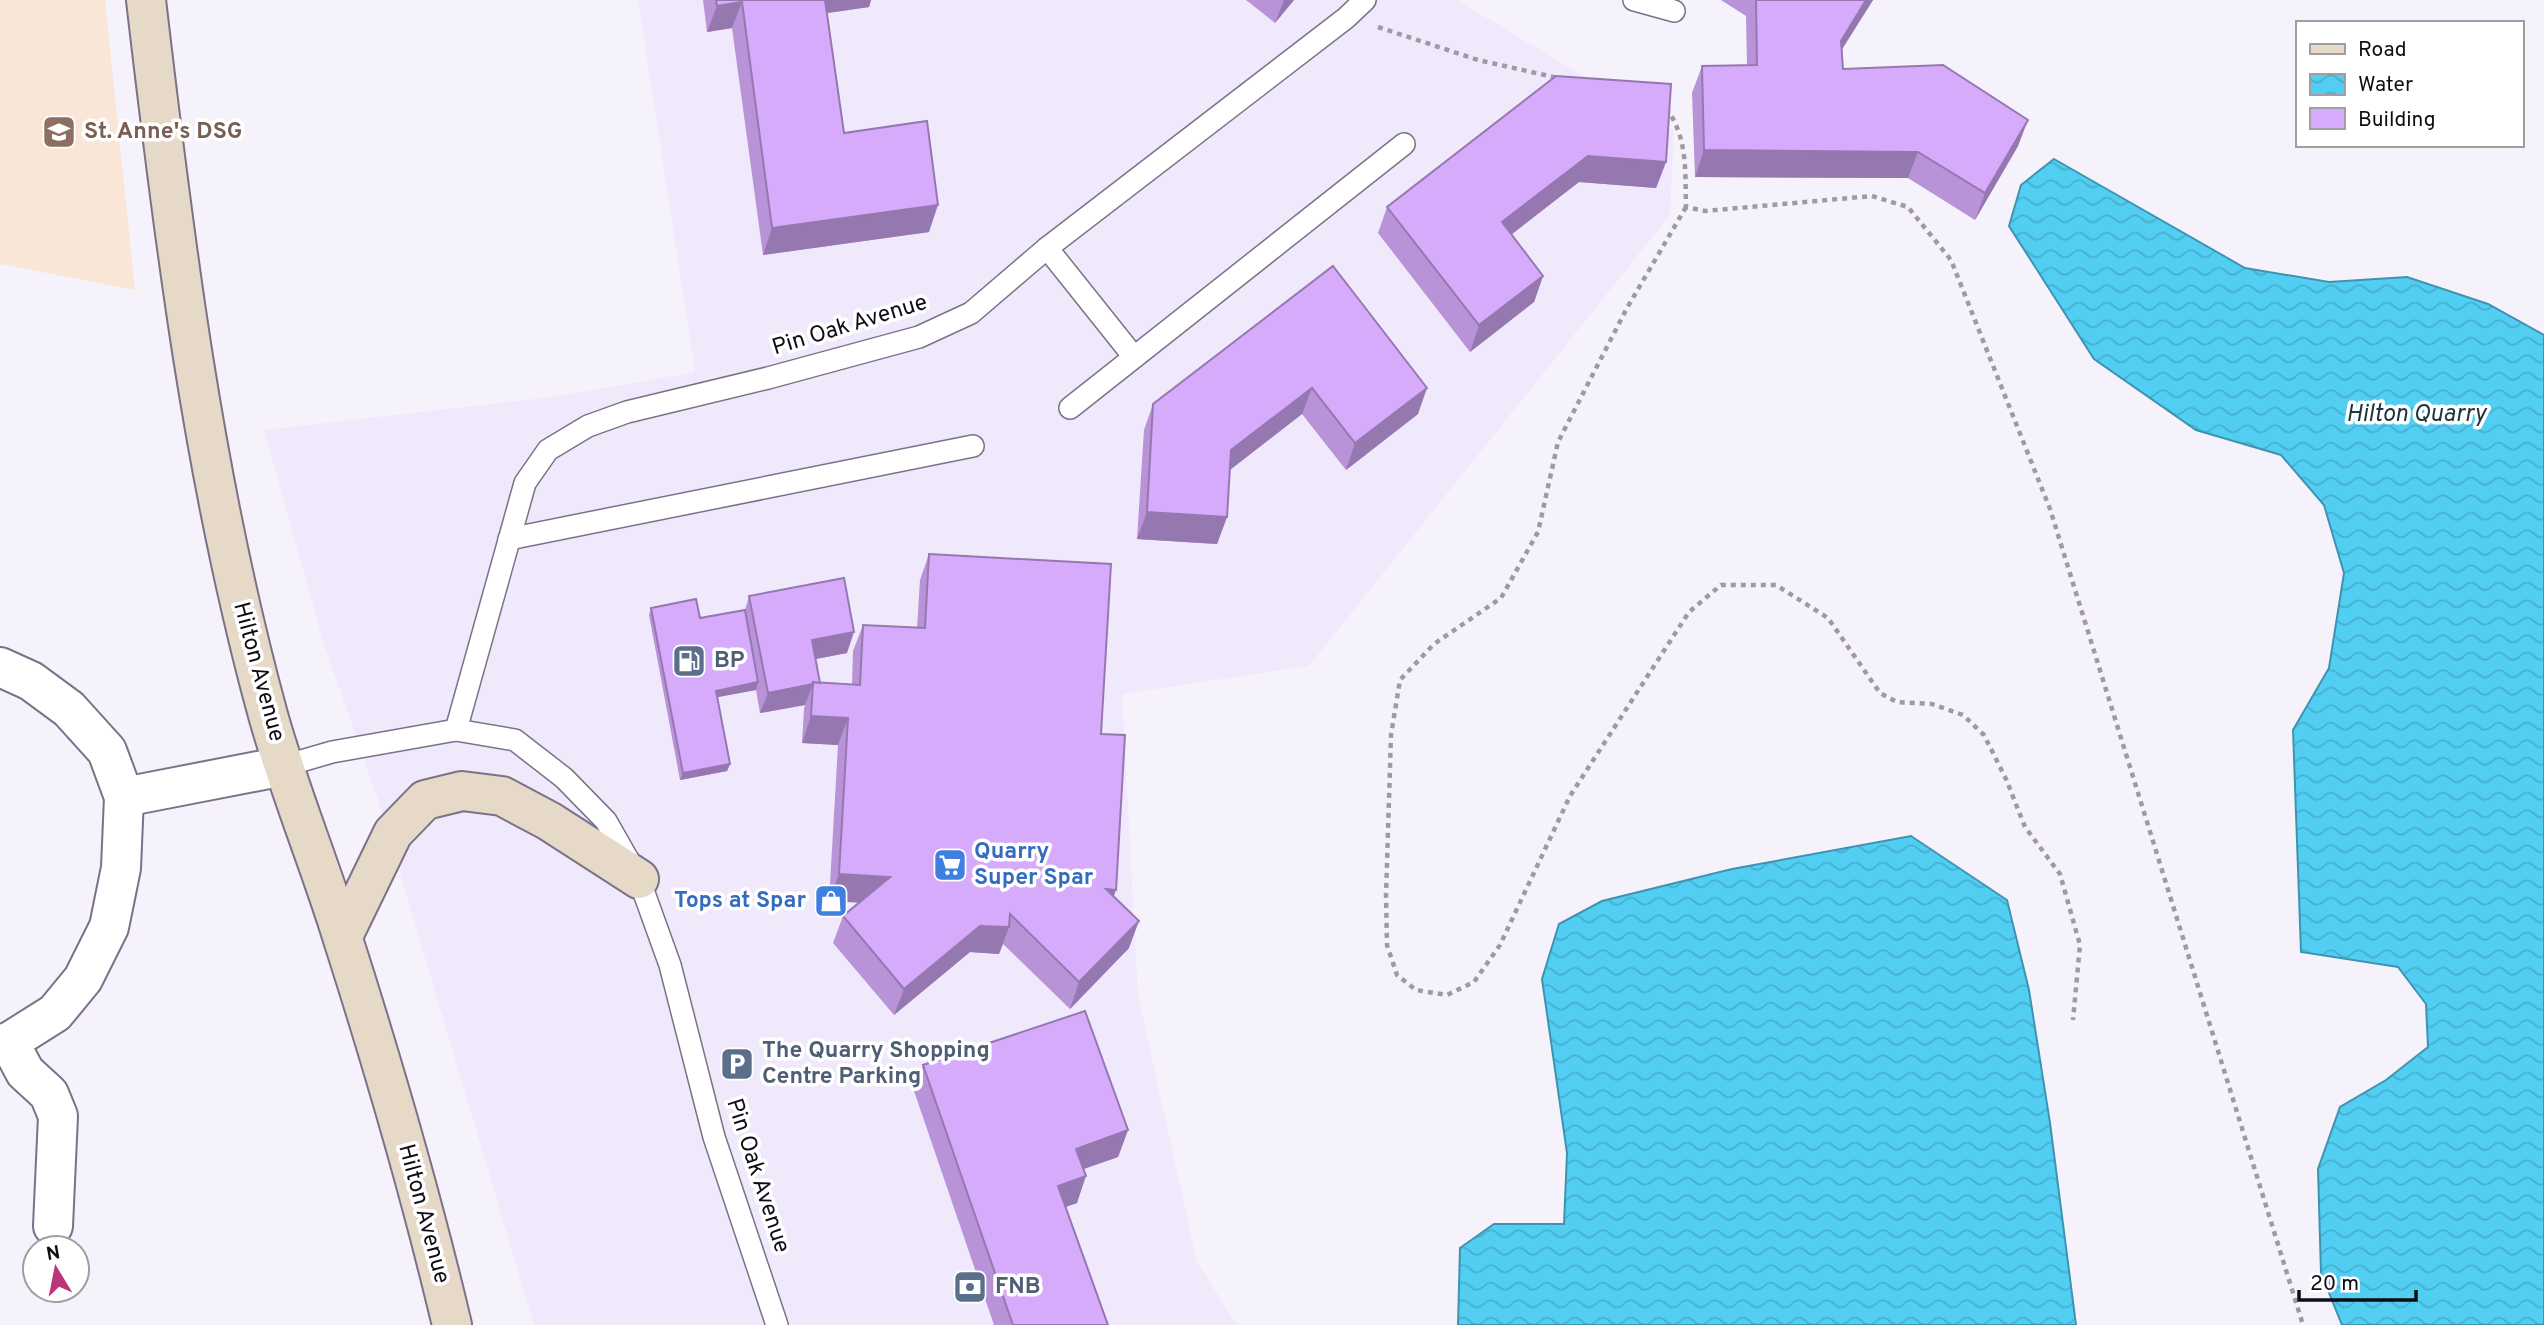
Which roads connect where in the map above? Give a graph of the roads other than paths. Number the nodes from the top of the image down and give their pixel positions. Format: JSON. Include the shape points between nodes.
{"nodes":[{"id":1,"x":146,"y":0,"type":"edge"},
{"id":2,"x":1365,"y":0,"type":"edge"},
{"id":3,"x":1634,"y":0,"type":"edge"},
{"id":4,"x":1674,"y":11,"type":"dead end"},
{"id":5,"x":1404,"y":144,"type":"dead end"},
{"id":6,"x":1047,"y":248,"type":"junction"},
{"id":7,"x":1135,"y":357,"type":"junction"},
{"id":8,"x":1070,"y":408,"type":"dead end"},
{"id":9,"x":973,"y":446,"type":"dead end"},
{"id":10,"x":509,"y":539,"type":"junction"},
{"id":11,"x":0,"y":667,"type":"edge"},
{"id":12,"x":456,"y":730,"type":"junction"},
{"id":13,"x":284,"y":766,"type":"junction"},
{"id":14,"x":124,"y":797,"type":"junction"},
{"id":15,"x":639,"y":879,"type":"junction"},
{"id":16,"x":343,"y":936,"type":"junction"},
{"id":17,"x":5,"y":1043,"type":"edge"},
{"id":18,"x":53,"y":1226,"type":"dead end"},
{"id":19,"x":452,"y":1325,"type":"edge"},
{"id":20,"x":777,"y":1325,"type":"edge"}],
"edges":[{"from":1,"to":13,"type":"street","name":"Hilton Avenue","via":[[164,152],[226,547]]},
{"from":2,"to":6,"type":"lane","name":"Pin Oak Avenue"},
{"from":3,"to":4,"type":"lane"},
{"from":5,"to":7,"type":"lane"},
{"from":6,"to":7,"type":"lane"},
{"from":6,"to":10,"type":"lane","name":"Pin Oak Avenue","via":[[971,313],[919,337],[588,426],[548,450],[525,483]]},
{"from":7,"to":8,"type":"lane"},
{"from":9,"to":10,"type":"lane"},
{"from":10,"to":12,"type":"lane","name":"Pin Oak Avenue"},
{"from":11,"to":14,"type":"street","via":[[31,681],[69,709],[107,751]]},
{"from":12,"to":13,"type":"lane","name":"Pin Oak Avenue","via":[[332,752]]},
{"from":12,"to":15,"type":"lane","name":"Pin Oak Avenue","via":[[515,740],[564,778],[606,821]]},
{"from":13,"to":14,"type":"street"},
{"from":13,"to":16,"type":"street","name":"Hilton Avenue"},
{"from":14,"to":17,"type":"street","via":[[121,868],[109,927],[83,979],[55,1013]]},
{"from":15,"to":16,"type":"street","via":[[502,796],[462,792],[425,800],[393,833]]},
{"from":15,"to":20,"type":"lane","name":"Pin Oak Avenue","via":[[670,965],[714,1137]]},
{"from":16,"to":19,"type":"street","name":"Hilton Avenue","via":[[429,1226]]},
{"from":17,"to":18,"type":"street","via":[[25,1072],[49,1094],[58,1116]]}]}
